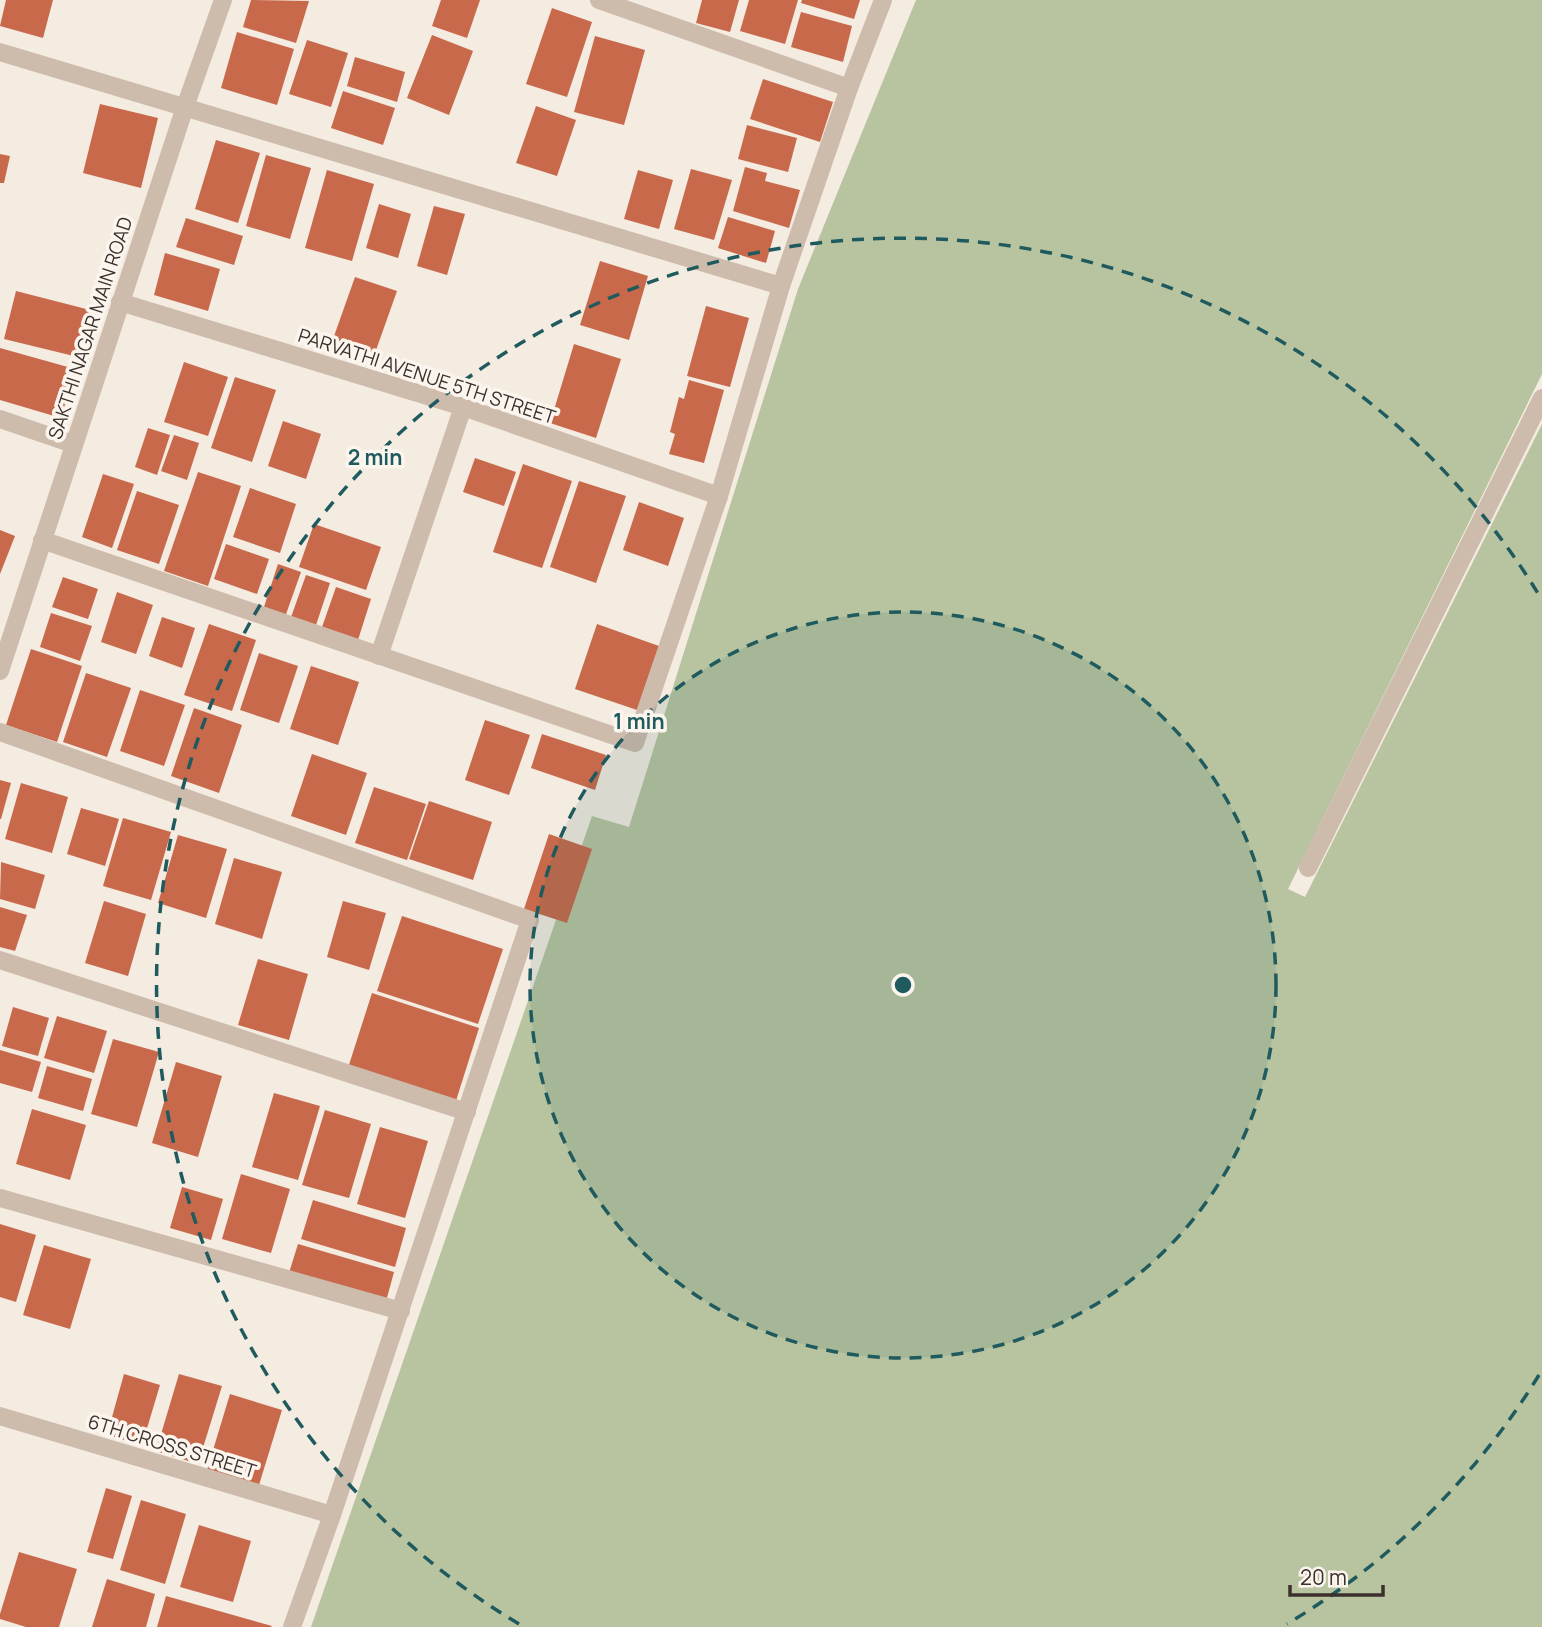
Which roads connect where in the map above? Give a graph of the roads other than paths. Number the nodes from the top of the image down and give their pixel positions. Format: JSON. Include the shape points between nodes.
{"nodes":[{"id":1,"x":223,"y":0,"type":"edge"},
{"id":2,"x":599,"y":0,"type":"edge"},
{"id":3,"x":883,"y":0,"type":"edge"},
{"id":4,"x":0,"y":52,"type":"edge"},
{"id":5,"x":849,"y":88,"type":"junction"},
{"id":6,"x":185,"y":107,"type":"junction"},
{"id":7,"x":781,"y":286,"type":"junction"},
{"id":8,"x":120,"y":302,"type":"junction"},
{"id":9,"x":1542,"y":398,"type":"edge"},
{"id":10,"x":463,"y":407,"type":"junction"},
{"id":11,"x":0,"y":419,"type":"edge"},
{"id":12,"x":74,"y":444,"type":"junction"},
{"id":13,"x":719,"y":496,"type":"junction"},
{"id":14,"x":42,"y":540,"type":"junction"},
{"id":15,"x":379,"y":656,"type":"junction"},
{"id":16,"x":0,"y":671,"type":"edge"},
{"id":17,"x":0,"y":732,"type":"edge"},
{"id":18,"x":1308,"y":868,"type":"dead end"},
{"id":19,"x":0,"y":960,"type":"edge"},
{"id":20,"x":467,"y":1112,"type":"junction"},
{"id":21,"x":0,"y":1198,"type":"edge"},
{"id":22,"x":401,"y":1311,"type":"junction"},
{"id":23,"x":0,"y":1416,"type":"edge"},
{"id":24,"x":332,"y":1516,"type":"junction"},
{"id":25,"x":292,"y":1627,"type":"edge"}],
"edges":[{"from":1,"to":6,"type":"street","name":"SAKTHI NAGAR MAIN ROAD"},
{"from":2,"to":5,"type":"street"},
{"from":3,"to":5,"type":"street"},
{"from":4,"to":6,"type":"street"},
{"from":5,"to":7,"type":"street"},
{"from":6,"to":7,"type":"street"},
{"from":6,"to":8,"type":"street","name":"SAKTHI NAGAR MAIN ROAD"},
{"from":7,"to":13,"type":"street"},
{"from":8,"to":10,"type":"street","name":"PARVATHI AVENUE 5TH STREET"},
{"from":8,"to":12,"type":"street","name":"SAKTHI NAGAR MAIN ROAD"},
{"from":9,"to":18,"type":"street"},
{"from":10,"to":13,"type":"street","name":"PARVATHI AVENUE 5TH STREET"},
{"from":10,"to":15,"type":"street"},
{"from":11,"to":12,"type":"street"},
{"from":12,"to":14,"type":"street","name":"SAKTHI NAGAR MAIN ROAD"},
{"from":13,"to":15,"type":"street","via":[[635,743]]},
{"from":14,"to":15,"type":"street"},
{"from":14,"to":16,"type":"street","name":"SAKTHI NAGAR MAIN ROAD"},
{"from":17,"to":20,"type":"street","via":[[530,920]]},
{"from":19,"to":20,"type":"street"},
{"from":20,"to":22,"type":"street"},
{"from":21,"to":22,"type":"street"},
{"from":22,"to":24,"type":"street"},
{"from":23,"to":24,"type":"street","name":"6TH CROSS STREET"},
{"from":24,"to":25,"type":"street"}]}
